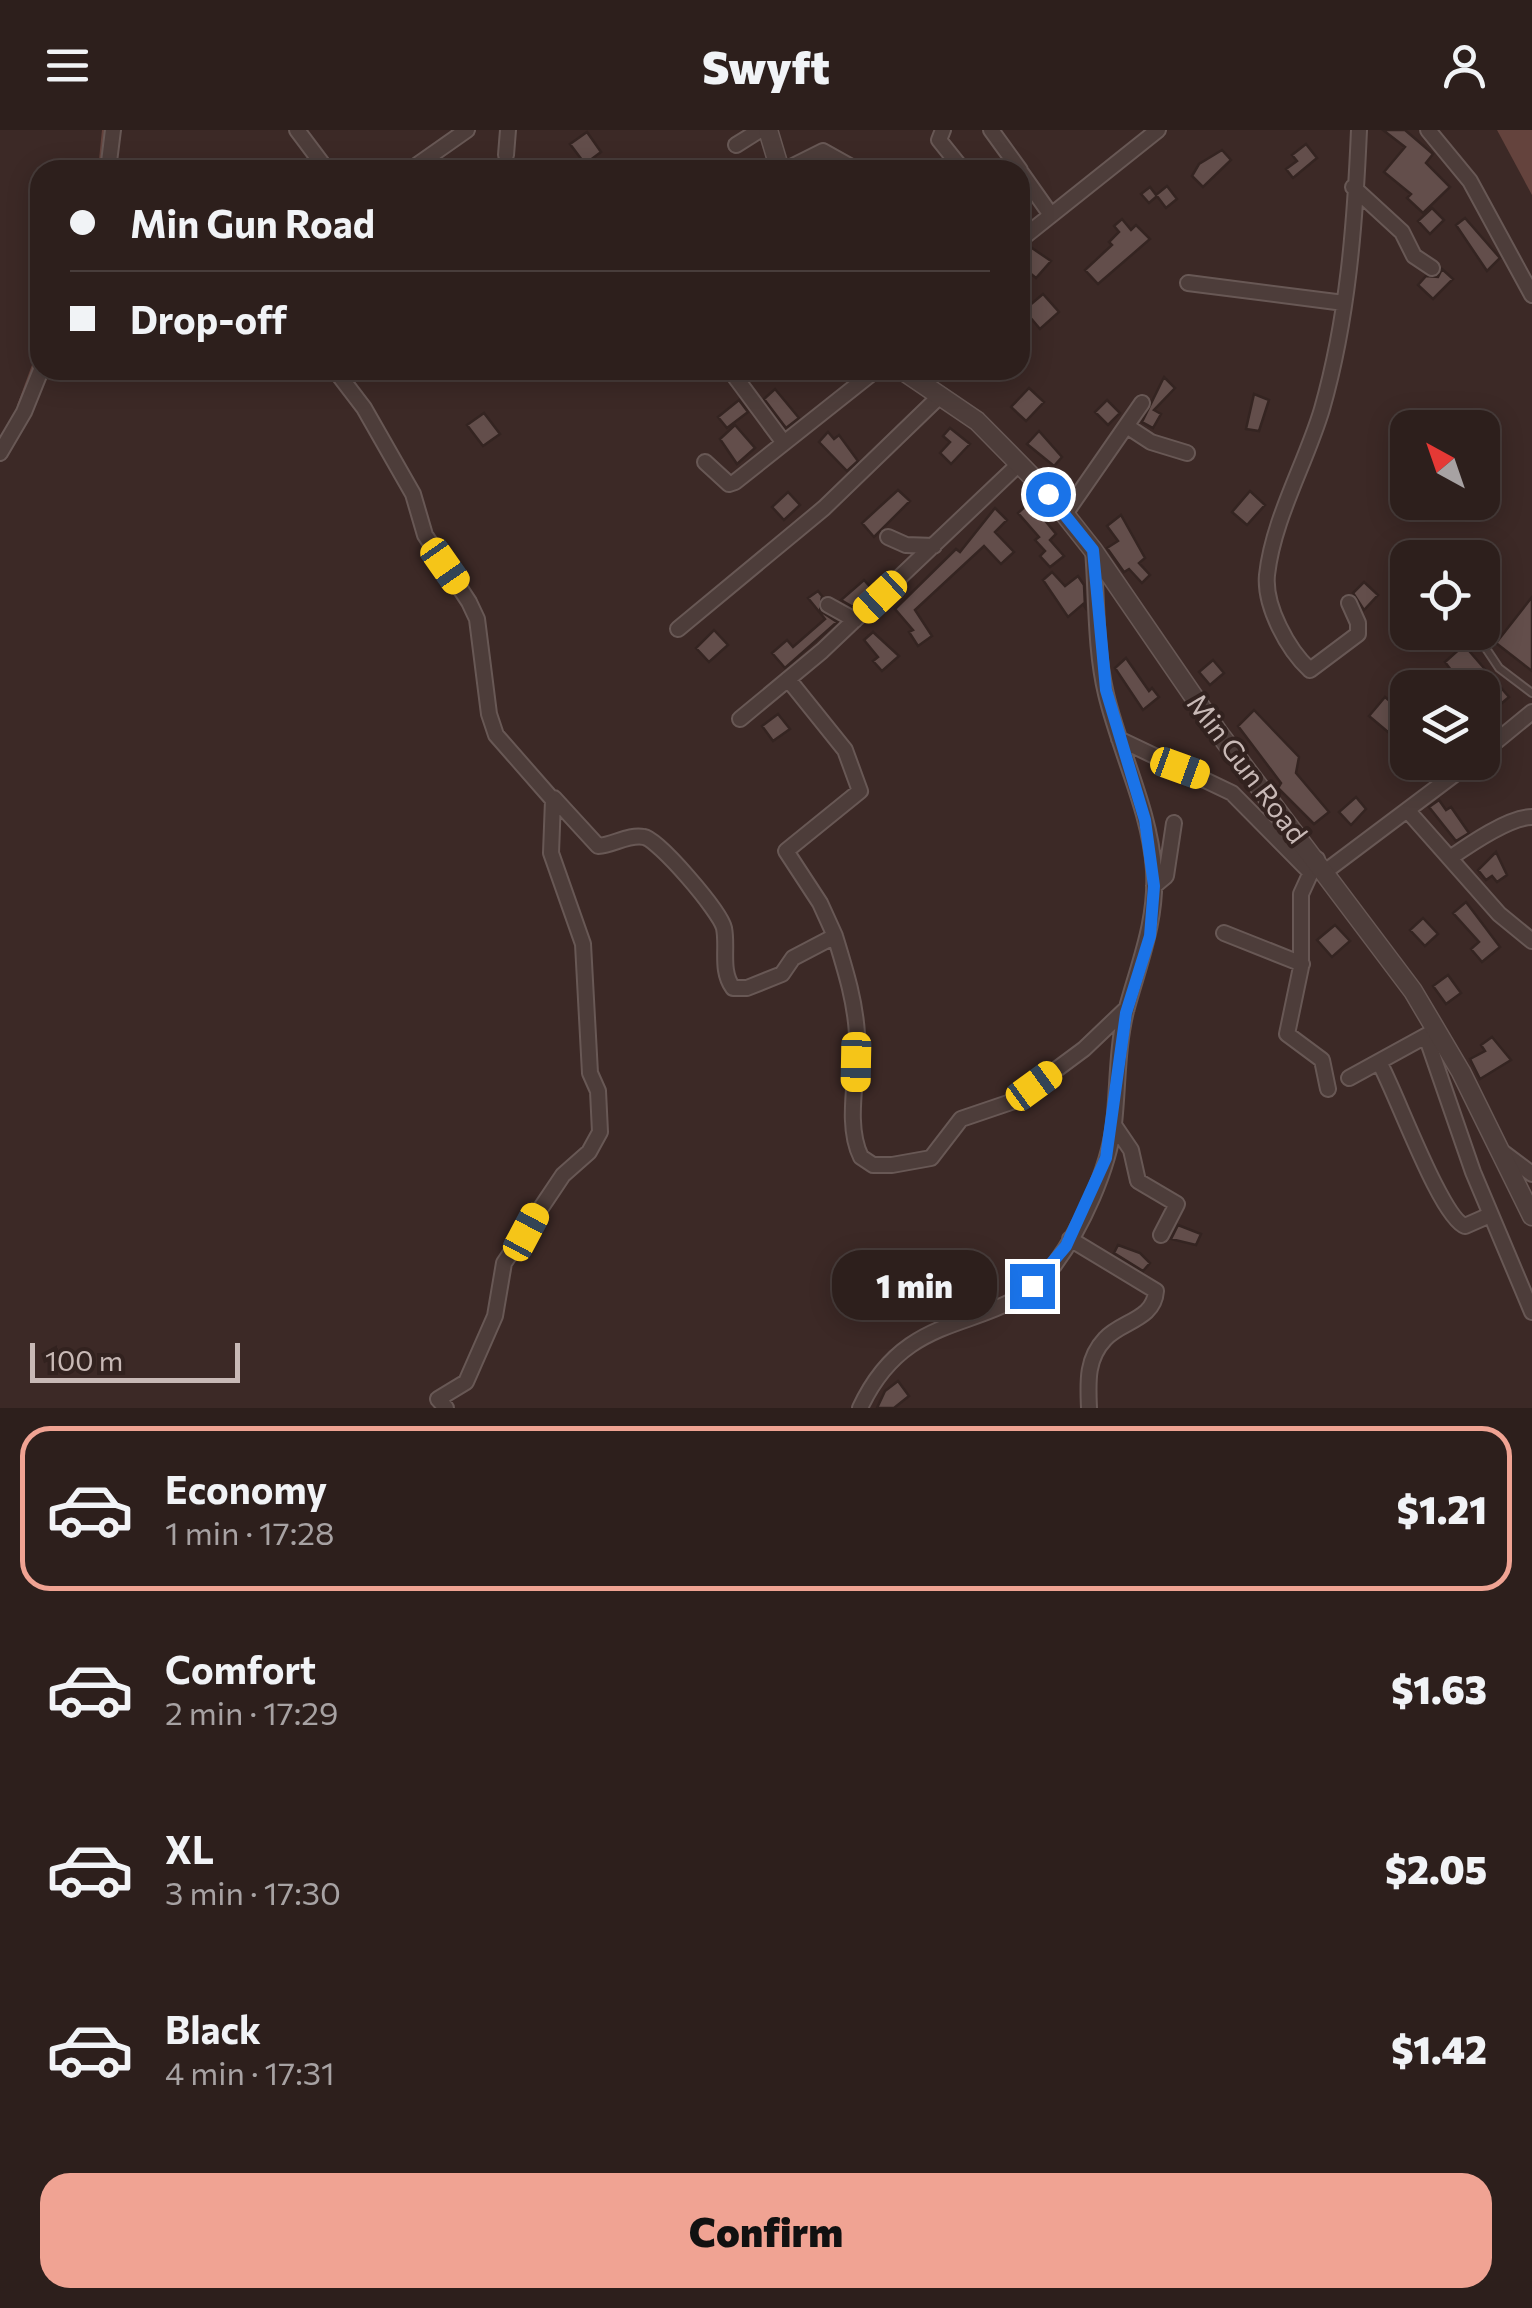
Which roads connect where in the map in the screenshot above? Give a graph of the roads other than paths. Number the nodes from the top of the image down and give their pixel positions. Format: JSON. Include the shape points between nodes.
{"nodes":[{"id":1,"x":113,"y":130,"type":"edge"},
{"id":2,"x":297,"y":130,"type":"edge"},
{"id":3,"x":466,"y":130,"type":"edge"},
{"id":4,"x":508,"y":130,"type":"edge"},
{"id":5,"x":760,"y":130,"type":"edge"},
{"id":6,"x":768,"y":130,"type":"edge"},
{"id":7,"x":943,"y":130,"type":"edge"},
{"id":8,"x":991,"y":130,"type":"edge"},
{"id":9,"x":1158,"y":130,"type":"edge"},
{"id":10,"x":1360,"y":130,"type":"edge"},
{"id":11,"x":1428,"y":130,"type":"edge"},
{"id":12,"x":736,"y":145,"type":"dead end"},
{"id":13,"x":506,"y":155,"type":"dead end"},
{"id":14,"x":109,"y":160,"type":"edge"},
{"id":15,"x":320,"y":160,"type":"edge"},
{"id":16,"x":424,"y":160,"type":"edge"},
{"id":17,"x":776,"y":160,"type":"edge"},
{"id":18,"x":802,"y":160,"type":"edge"},
{"id":19,"x":839,"y":160,"type":"edge"},
{"id":20,"x":955,"y":160,"type":"edge"},
{"id":21,"x":1013,"y":160,"type":"edge"},
{"id":22,"x":1030,"y":185,"type":"edge"},
{"id":23,"x":1353,"y":187,"type":"junction"},
{"id":24,"x":1051,"y":215,"type":"junction"},
{"id":25,"x":1030,"y":232,"type":"edge"},
{"id":26,"x":1432,"y":268,"type":"dead end"},
{"id":27,"x":1188,"y":283,"type":"dead end"},
{"id":28,"x":1532,"y":295,"type":"edge"},
{"id":29,"x":1344,"y":304,"type":"junction"},
{"id":30,"x":37,"y":380,"type":"edge"},
{"id":31,"x":343,"y":380,"type":"edge"},
{"id":32,"x":737,"y":380,"type":"edge"},
{"id":33,"x":863,"y":380,"type":"edge"},
{"id":34,"x":918,"y":380,"type":"edge"},
{"id":35,"x":941,"y":395,"type":"junction"},
{"id":36,"x":1142,"y":403,"type":"dead end"},
{"id":37,"x":1128,"y":427,"type":"junction"},
{"id":38,"x":784,"y":443,"type":"junction"},
{"id":39,"x":1187,"y":452,"type":"dead end"},
{"id":40,"x":0,"y":453,"type":"edge"},
{"id":41,"x":705,"y":462,"type":"dead end"},
{"id":42,"x":1019,"y":464,"type":"junction"},
{"id":43,"x":1064,"y":514,"type":"junction"},
{"id":44,"x":888,"y":536,"type":"dead end"},
{"id":45,"x":934,"y":546,"type":"junction"},
{"id":46,"x":1093,"y":550,"type":"junction"},
{"id":47,"x":1349,"y":603,"type":"dead end"},
{"id":48,"x":828,"y":606,"type":"dead end"},
{"id":49,"x":856,"y":620,"type":"junction"},
{"id":50,"x":678,"y":629,"type":"dead end"},
{"id":51,"x":1486,"y":650,"type":"edge"},
{"id":52,"x":788,"y":680,"type":"junction"},
{"id":53,"x":1532,"y":693,"type":"edge"},
{"id":54,"x":1532,"y":712,"type":"edge"},
{"id":55,"x":740,"y":719,"type":"dead end"},
{"id":56,"x":1500,"y":738,"type":"edge"},
{"id":57,"x":1118,"y":739,"type":"junction"},
{"id":58,"x":1448,"y":780,"type":"edge"},
{"id":59,"x":550,"y":794,"type":"junction"},
{"id":60,"x":1408,"y":811,"type":"junction"},
{"id":61,"x":1532,"y":817,"type":"edge"},
{"id":62,"x":1174,"y":822,"type":"dead end"},
{"id":63,"x":1450,"y":858,"type":"junction"},
{"id":64,"x":1317,"y":867,"type":"junction"},
{"id":65,"x":1154,"y":886,"type":"junction"},
{"id":66,"x":1224,"y":933,"type":"dead end"},
{"id":67,"x":835,"y":936,"type":"junction"},
{"id":68,"x":1532,"y":941,"type":"edge"},
{"id":69,"x":1302,"y":964,"type":"junction"},
{"id":70,"x":1128,"y":1008,"type":"junction"},
{"id":71,"x":1431,"y":1033,"type":"junction"},
{"id":72,"x":1379,"y":1062,"type":"junction"},
{"id":73,"x":1349,"y":1078,"type":"dead end"},
{"id":74,"x":1328,"y":1090,"type":"dead end"},
{"id":75,"x":1114,"y":1125,"type":"junction"},
{"id":76,"x":1499,"y":1150,"type":"junction"},
{"id":77,"x":1532,"y":1174,"type":"edge"},
{"id":78,"x":1490,"y":1214,"type":"junction"},
{"id":79,"x":1532,"y":1216,"type":"edge"},
{"id":80,"x":1161,"y":1236,"type":"dead end"},
{"id":81,"x":1070,"y":1239,"type":"junction"},
{"id":82,"x":1532,"y":1312,"type":"edge"},
{"id":83,"x":446,"y":1408,"type":"edge"},
{"id":84,"x":860,"y":1408,"type":"edge"},
{"id":85,"x":1089,"y":1408,"type":"edge"}],
"edges":[{"from":1,"to":14,"type":"street"},
{"from":2,"to":15,"type":"street"},
{"from":3,"to":16,"type":"street"},
{"from":4,"to":13,"type":"street"},
{"from":5,"to":12,"type":"street"},
{"from":6,"to":17,"type":"street"},
{"from":7,"to":20,"type":"street","via":[[938,140]]},
{"from":8,"to":21,"type":"street"},
{"from":9,"to":24,"type":"street"},
{"from":10,"to":23,"type":"street"},
{"from":11,"to":28,"type":"street","via":[[1470,181]]},
{"from":18,"to":19,"type":"street","via":[[824,152]]},
{"from":22,"to":24,"type":"street"},
{"from":23,"to":26,"type":"street"},
{"from":23,"to":29,"type":"street","via":[[1354,248]]},
{"from":24,"to":25,"type":"street"},
{"from":27,"to":29,"type":"street"},
{"from":29,"to":47,"type":"street","via":[[1322,409],[1267,576],[1279,626],[1310,670],[1358,634]]},
{"from":30,"to":40,"type":"street"},
{"from":31,"to":59,"type":"street","via":[[413,494],[425,535],[469,602],[496,735]]},
{"from":32,"to":38,"type":"street"},
{"from":33,"to":38,"type":"street"},
{"from":34,"to":35,"type":"street","name":"Min Gun Road"},
{"from":35,"to":42,"type":"street","name":"Min Gun Road"},
{"from":35,"to":50,"type":"street","via":[[824,508]]},
{"from":36,"to":37,"type":"street"},
{"from":37,"to":39,"type":"street"},
{"from":37,"to":43,"type":"street"},
{"from":38,"to":41,"type":"street","via":[[731,484]]},
{"from":42,"to":43,"type":"street","name":"Min Gun Road"},
{"from":42,"to":45,"type":"street"},
{"from":43,"to":46,"type":"street","name":"Min Gun Road"},
{"from":44,"to":45,"type":"street"},
{"from":45,"to":49,"type":"street"},
{"from":46,"to":57,"type":"street","via":[[1101,664]]},
{"from":46,"to":64,"type":"street","name":"Min Gun Road"},
{"from":48,"to":49,"type":"street"},
{"from":49,"to":52,"type":"street"},
{"from":51,"to":53,"type":"lane"},
{"from":52,"to":55,"type":"street"},
{"from":52,"to":67,"type":"street","via":[[844,750],[860,788],[786,851]]},
{"from":54,"to":56,"type":"street"},
{"from":57,"to":64,"type":"street","via":[[1232,793]]},
{"from":57,"to":65,"type":"street","via":[[1145,820]]},
{"from":58,"to":60,"type":"street"},
{"from":59,"to":67,"type":"street","via":[[598,846],[632,837],[652,840],[708,898],[722,919],[726,974],[736,990],[782,974],[793,958]]},
{"from":59,"to":83,"type":"street","via":[[551,853],[584,954],[600,1132],[504,1263],[481,1353],[466,1382],[441,1394]]},
{"from":60,"to":63,"type":"street"},
{"from":60,"to":64,"type":"street"},
{"from":61,"to":63,"type":"street","via":[[1505,822]]},
{"from":62,"to":65,"type":"street","via":[[1166,876]]},
{"from":63,"to":68,"type":"street"},
{"from":64,"to":69,"type":"street","via":[[1301,894]]},
{"from":64,"to":71,"type":"street","name":"Min Gun Road"},
{"from":65,"to":70,"type":"street","via":[[1150,936]]},
{"from":66,"to":69,"type":"street"},
{"from":67,"to":70,"type":"street","via":[[853,996],[854,1138],[861,1157],[873,1164],[937,1154],[961,1120],[1014,1101]]},
{"from":69,"to":74,"type":"street","via":[[1288,1036],[1322,1060]]},
{"from":70,"to":75,"type":"street"},
{"from":71,"to":72,"type":"street"},
{"from":71,"to":76,"type":"street","name":"Min Gun Road"},
{"from":71,"to":78,"type":"street"},
{"from":72,"to":73,"type":"street"},
{"from":72,"to":78,"type":"street","via":[[1450,1214],[1465,1226]]},
{"from":75,"to":80,"type":"street","via":[[1131,1150],[1138,1181],[1177,1204]]},
{"from":75,"to":81,"type":"street"},
{"from":76,"to":77,"type":"street"},
{"from":76,"to":79,"type":"street","name":"Min Gun Road"},
{"from":78,"to":82,"type":"street"},
{"from":81,"to":84,"type":"street","via":[[1032,1286],[906,1344],[879,1372]]},
{"from":81,"to":85,"type":"street","via":[[1156,1291],[1151,1307],[1100,1346],[1089,1370]]}]}
